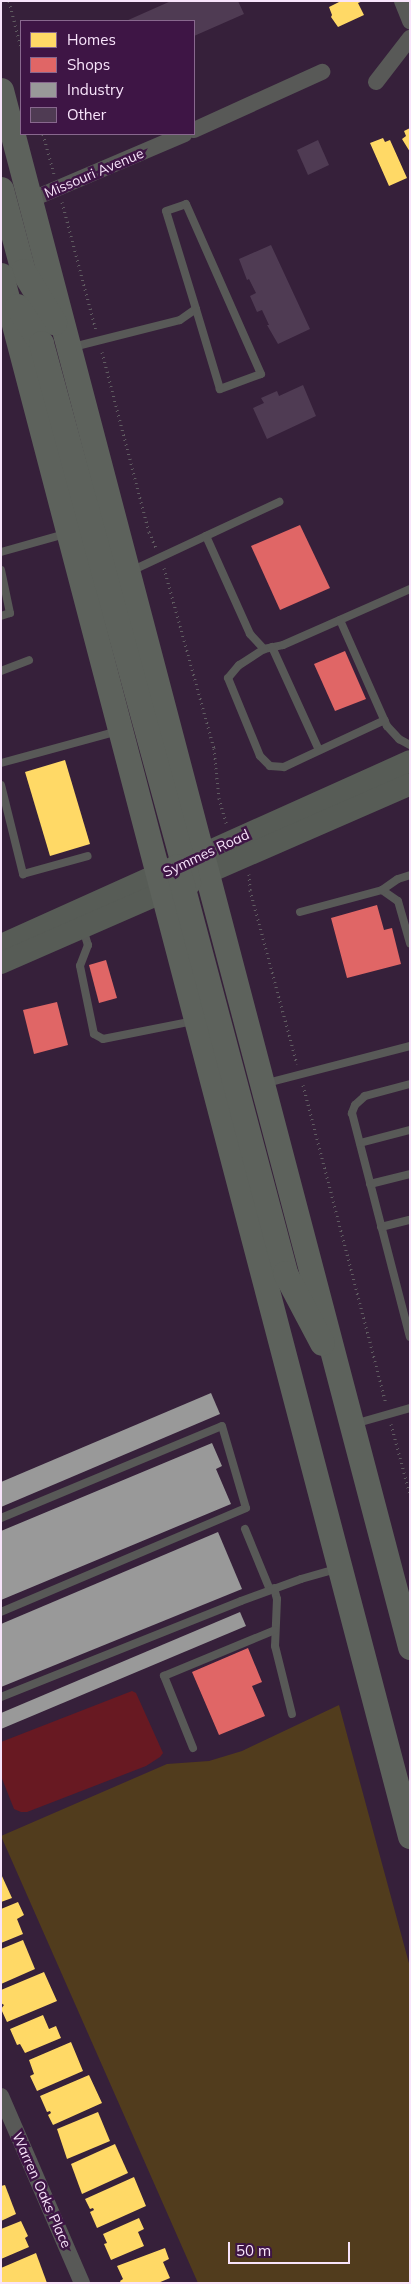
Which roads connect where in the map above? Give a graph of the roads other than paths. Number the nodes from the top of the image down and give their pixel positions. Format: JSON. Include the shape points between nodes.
{"nodes":[{"id":1,"x":402,"y":1,"type":"edge"},
{"id":2,"x":410,"y":21,"type":"edge"},
{"id":3,"x":410,"y":38,"type":"edge"},
{"id":4,"x":322,"y":72,"type":"dead end"},
{"id":5,"x":376,"y":82,"type":"dead end"},
{"id":6,"x":1,"y":90,"type":"edge"},
{"id":7,"x":195,"y":130,"type":"edge"},
{"id":8,"x":183,"y":135,"type":"edge"},
{"id":9,"x":1,"y":189,"type":"edge"},
{"id":10,"x":30,"y":200,"type":"junction"},
{"id":11,"x":3,"y":282,"type":"edge"},
{"id":12,"x":196,"y":309,"type":"junction"},
{"id":13,"x":69,"y":348,"type":"junction"},
{"id":14,"x":279,"y":502,"type":"dead end"},
{"id":15,"x":67,"y":533,"type":"junction"},
{"id":16,"x":206,"y":536,"type":"junction"},
{"id":17,"x":1,"y":552,"type":"edge"},
{"id":18,"x":1,"y":570,"type":"edge"},
{"id":19,"x":128,"y":572,"type":"junction"},
{"id":20,"x":410,"y":589,"type":"edge"},
{"id":21,"x":1,"y":616,"type":"edge"},
{"id":22,"x":340,"y":620,"type":"junction"},
{"id":23,"x":268,"y":648,"type":"junction"},
{"id":24,"x":29,"y":660,"type":"dead end"},
{"id":25,"x":1,"y":671,"type":"edge"},
{"id":26,"x":385,"y":720,"type":"junction"},
{"id":27,"x":120,"y":731,"type":"junction"},
{"id":28,"x":410,"y":745,"type":"edge"},
{"id":29,"x":319,"y":750,"type":"junction"},
{"id":30,"x":410,"y":761,"type":"edge"},
{"id":31,"x":1,"y":763,"type":"edge"},
{"id":32,"x":1,"y":784,"type":"edge"},
{"id":33,"x":410,"y":784,"type":"edge"},
{"id":34,"x":88,"y":856,"type":"dead end"},
{"id":35,"x":182,"y":874,"type":"junction"},
{"id":36,"x":410,"y":875,"type":"edge"},
{"id":37,"x":382,"y":890,"type":"junction"},
{"id":38,"x":300,"y":912,"type":"dead end"},
{"id":39,"x":82,"y":927,"type":"junction"},
{"id":40,"x":410,"y":943,"type":"edge"},
{"id":41,"x":1,"y":945,"type":"edge"},
{"id":42,"x":1,"y":963,"type":"edge"},
{"id":43,"x":196,"y":1021,"type":"junction"},
{"id":44,"x":410,"y":1046,"type":"edge"},
{"id":45,"x":263,"y":1084,"type":"junction"},
{"id":46,"x":410,"y":1084,"type":"edge"},
{"id":47,"x":410,"y":1130,"type":"edge"},
{"id":48,"x":360,"y":1143,"type":"junction"},
{"id":49,"x":410,"y":1174,"type":"edge"},
{"id":50,"x":370,"y":1184,"type":"junction"},
{"id":51,"x":410,"y":1220,"type":"edge"},
{"id":52,"x":381,"y":1227,"type":"junction"},
{"id":53,"x":410,"y":1337,"type":"edge"},
{"id":54,"x":337,"y":1366,"type":"junction"},
{"id":55,"x":410,"y":1408,"type":"edge"},
{"id":56,"x":352,"y":1424,"type":"junction"},
{"id":57,"x":1,"y":1518,"type":"edge"},
{"id":58,"x":245,"y":1529,"type":"dead end"},
{"id":59,"x":339,"y":1568,"type":"junction"},
{"id":60,"x":272,"y":1589,"type":"junction"},
{"id":61,"x":1,"y":1612,"type":"edge"},
{"id":62,"x":275,"y":1630,"type":"junction"},
{"id":63,"x":410,"y":1647,"type":"edge"},
{"id":64,"x":1,"y":1697,"type":"edge"},
{"id":65,"x":292,"y":1714,"type":"dead end"},
{"id":66,"x":192,"y":1748,"type":"dead end"},
{"id":67,"x":410,"y":1836,"type":"edge"},
{"id":68,"x":1,"y":2096,"type":"edge"},
{"id":69,"x":82,"y":2283,"type":"edge"}],
"edges":[{"from":1,"to":2,"type":"street"},
{"from":3,"to":5,"type":"street"},
{"from":4,"to":7,"type":"street"},
{"from":6,"to":10,"type":"main road"},
{"from":8,"to":10,"type":"street","name":"Missouri Avenue"},
{"from":9,"to":13,"type":"main road","via":[[23,271]]},
{"from":10,"to":13,"type":"main road"},
{"from":11,"to":15,"type":"main road"},
{"from":11,"to":35,"type":"main road","via":[[41,343]]},
{"from":12,"to":12,"type":"lane","via":[[166,211],[186,204],[261,374],[220,389]]},
{"from":12,"to":13,"type":"lane","via":[[180,320]]},
{"from":13,"to":19,"type":"main road"},
{"from":14,"to":16,"type":"lane"},
{"from":15,"to":17,"type":"lane"},
{"from":15,"to":27,"type":"main road"},
{"from":16,"to":19,"type":"lane"},
{"from":16,"to":23,"type":"lane","via":[[250,634]]},
{"from":18,"to":21,"type":"lane","via":[[10,613]]},
{"from":19,"to":35,"type":"main road"},
{"from":20,"to":22,"type":"lane"},
{"from":22,"to":23,"type":"lane","via":[[283,645]]},
{"from":22,"to":26,"type":"lane"},
{"from":23,"to":29,"type":"lane"},
{"from":23,"to":29,"type":"lane","via":[[239,665],[228,678],[260,756],[270,766],[284,767]]},
{"from":24,"to":25,"type":"lane"},
{"from":26,"to":28,"type":"lane","via":[[399,739]]},
{"from":26,"to":29,"type":"lane"},
{"from":27,"to":31,"type":"lane"},
{"from":27,"to":35,"type":"main road"},
{"from":30,"to":35,"type":"street","name":"Symmes Road"},
{"from":32,"to":34,"type":"lane","via":[[23,874]]},
{"from":33,"to":35,"type":"street","name":"Symmes Road"},
{"from":35,"to":39,"type":"street","name":"Symmes Road"},
{"from":35,"to":41,"type":"street","name":"Symmes Road"},
{"from":35,"to":43,"type":"main road"},
{"from":35,"to":45,"type":"main road"},
{"from":35,"to":54,"type":"main road","via":[[285,1273]]},
{"from":36,"to":37,"type":"lane"},
{"from":37,"to":38,"type":"lane"},
{"from":37,"to":40,"type":"lane","via":[[398,901]]},
{"from":39,"to":42,"type":"street","name":"Symmes Road"},
{"from":39,"to":43,"type":"lane","via":[[88,945],[80,966],[94,1034],[103,1039]]},
{"from":43,"to":59,"type":"main road"},
{"from":44,"to":45,"type":"lane"},
{"from":45,"to":54,"type":"main road"},
{"from":46,"to":48,"type":"lane","via":[[365,1096],[354,1105],[352,1113]]},
{"from":47,"to":48,"type":"lane"},
{"from":48,"to":50,"type":"lane"},
{"from":49,"to":50,"type":"lane"},
{"from":50,"to":52,"type":"lane"},
{"from":51,"to":52,"type":"lane"},
{"from":52,"to":53,"type":"lane"},
{"from":54,"to":56,"type":"main road"},
{"from":55,"to":56,"type":"lane"},
{"from":56,"to":63,"type":"main road"},
{"from":57,"to":61,"type":"lane","via":[[222,1426],[246,1508]]},
{"from":58,"to":60,"type":"lane"},
{"from":59,"to":60,"type":"lane"},
{"from":59,"to":67,"type":"main road"},
{"from":60,"to":62,"type":"lane","via":[[276,1599]]},
{"from":60,"to":64,"type":"lane"},
{"from":62,"to":65,"type":"lane","via":[[275,1646]]},
{"from":62,"to":66,"type":"lane","via":[[164,1676]]},
{"from":68,"to":69,"type":"street","name":"Warren Oaks Place"}]}
